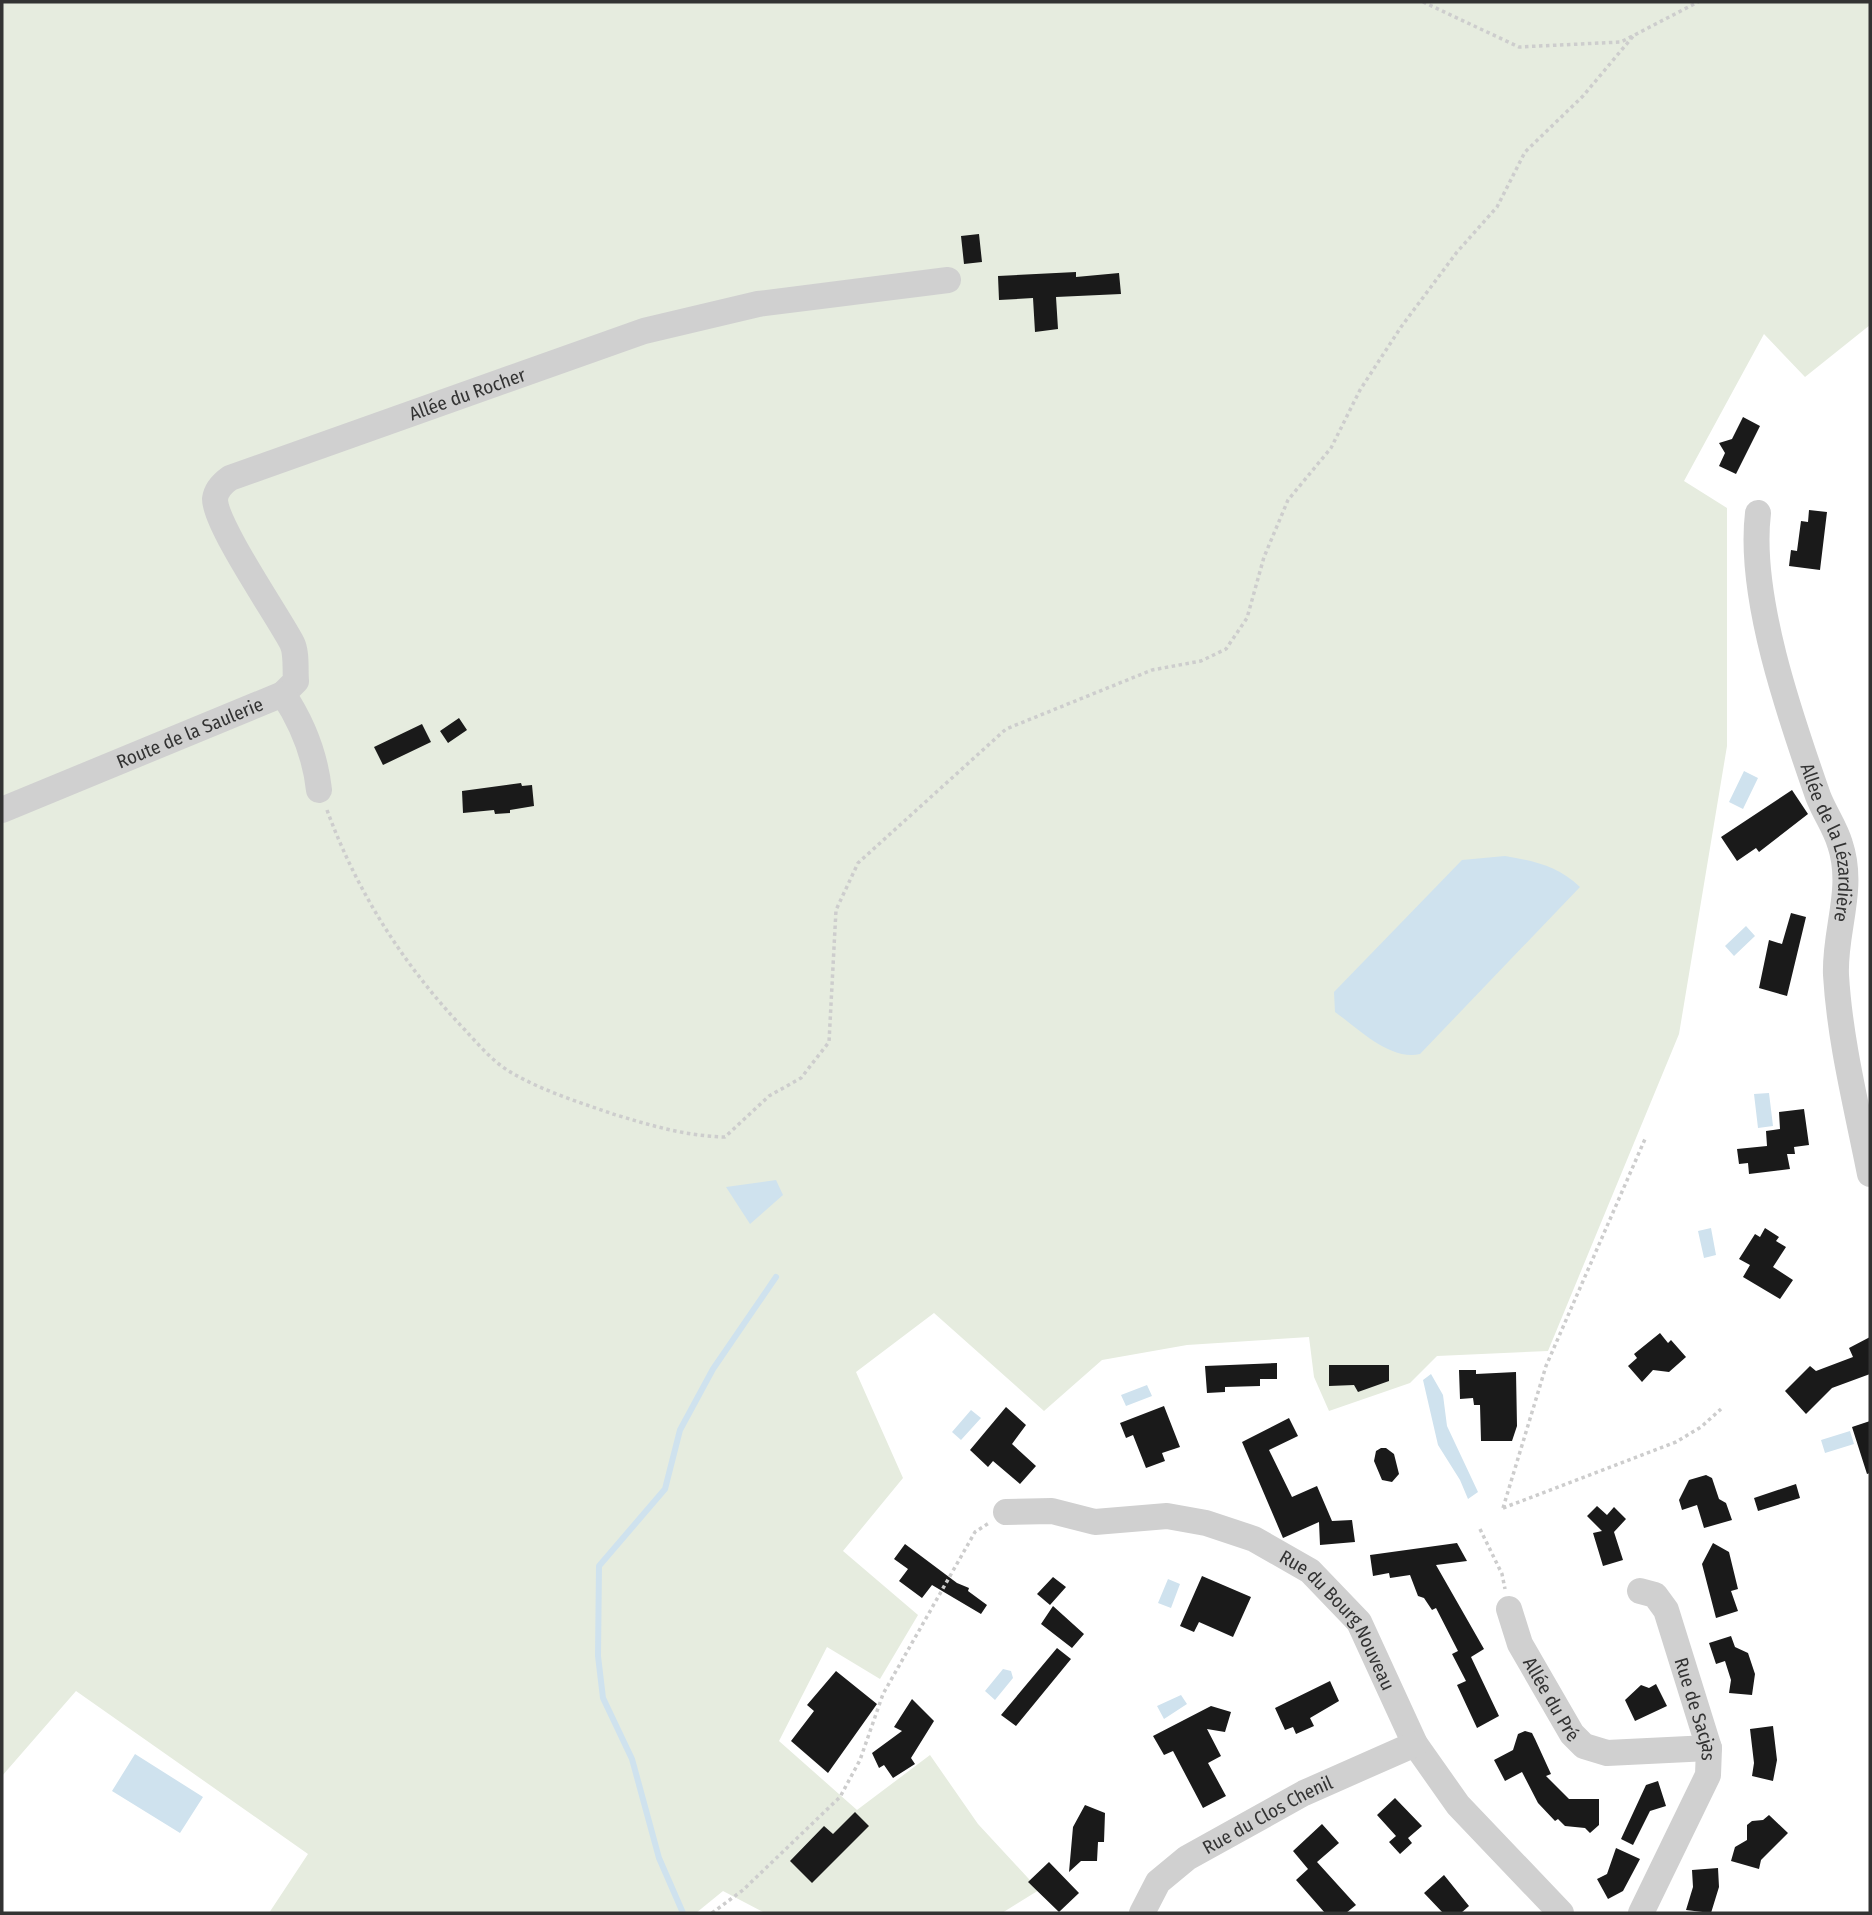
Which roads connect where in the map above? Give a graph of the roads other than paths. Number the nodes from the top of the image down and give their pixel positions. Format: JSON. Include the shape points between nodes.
{"nodes":[{"id":1,"x":948,"y":280,"type":"dead end"},
{"id":2,"x":1758,"y":513,"type":"dead end"},
{"id":3,"x":283,"y":694,"type":"junction"},
{"id":4,"x":319,"y":790,"type":"road end"},
{"id":5,"x":2,"y":810,"type":"edge"},
{"id":6,"x":1870,"y":1174,"type":"edge"},
{"id":7,"x":1006,"y":1512,"type":"road end"},
{"id":8,"x":1640,"y":1591,"type":"dead end"},
{"id":9,"x":1509,"y":1608,"type":"road end"},
{"id":10,"x":1415,"y":1744,"type":"junction"},
{"id":11,"x":1709,"y":1748,"type":"junction"},
{"id":12,"x":1142,"y":1913,"type":"edge"},
{"id":13,"x":1561,"y":1913,"type":"edge"},
{"id":14,"x":1642,"y":1913,"type":"edge"}],
"edges":[{"from":1,"to":3,"type":"street","name":"Allée du Rocher","via":[[758,304],[644,331],[230,478],[220,486],[215,500],[222,519],[293,646],[296,681]]},
{"from":2,"to":6,"type":"street","name":"Allée de la Lézardière","via":[[1754,540],[1757,572],[1773,650],[1819,798],[1841,845],[1847,893],[1836,972]]},
{"from":3,"to":4,"type":"street","name":"Route de la Saulerie","via":[[301,721]]},
{"from":3,"to":5,"type":"street","name":"Route de la Saulerie"},
{"from":7,"to":10,"type":"street","name":"Rue du Bourg Nouveau","via":[[1052,1511],[1095,1522],[1167,1516],[1254,1539],[1310,1571],[1359,1622]]},
{"from":8,"to":11,"type":"street","name":"Rue de Sacjas","via":[[1655,1595],[1666,1610]]},
{"from":9,"to":11,"type":"street","name":"Allée du Pré","via":[[1520,1644],[1572,1734],[1584,1746],[1607,1753]]},
{"from":10,"to":12,"type":"street","name":"Rue du Clos Chenil","via":[[1326,1782],[1187,1858],[1158,1882]]},
{"from":10,"to":13,"type":"street","name":"Rue du Bourg Nouveau","via":[[1458,1805]]},
{"from":11,"to":14,"type":"street","name":"Rue de Sacjas","via":[[1708,1775]]}]}
